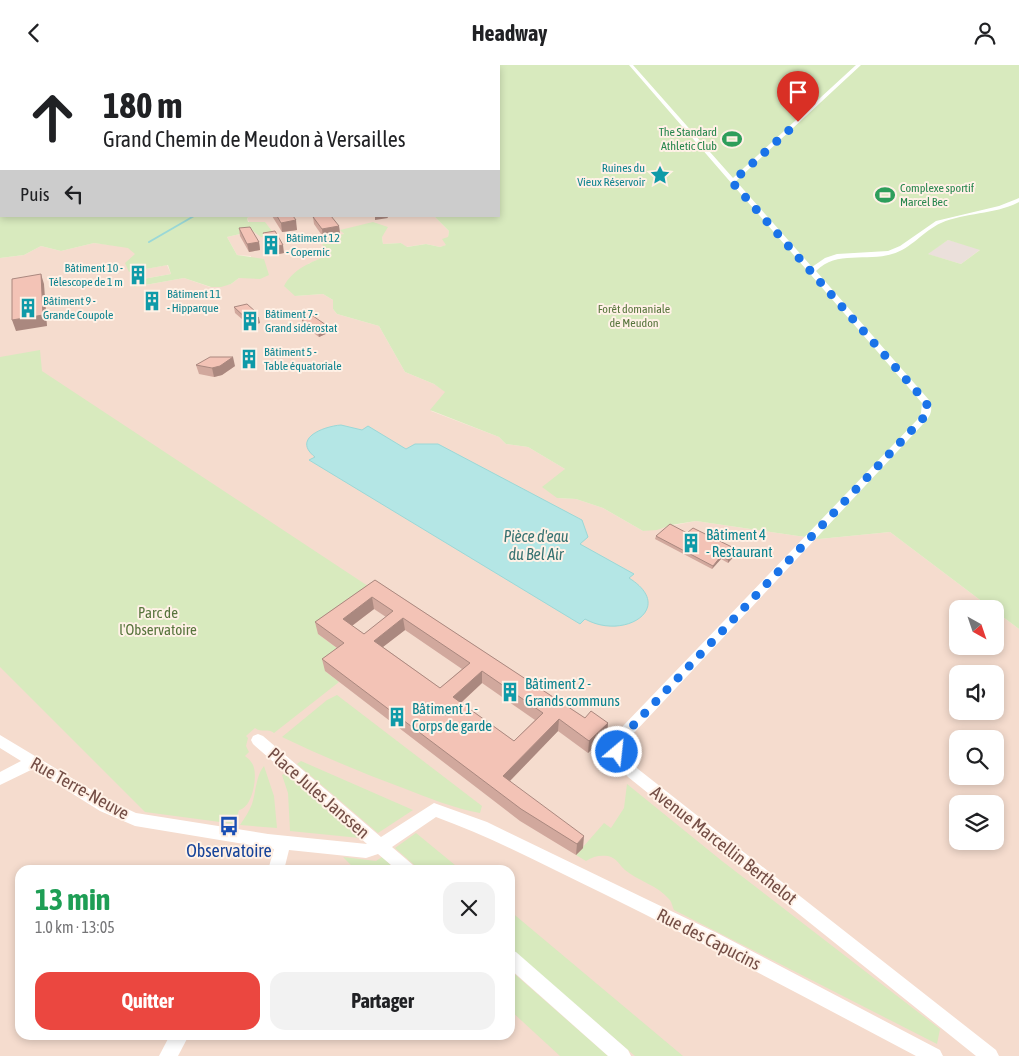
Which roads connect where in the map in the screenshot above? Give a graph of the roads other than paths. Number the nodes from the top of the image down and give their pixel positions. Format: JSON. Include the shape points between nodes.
{"nodes":[{"id":1,"x":631,"y":65,"type":"edge"},
{"id":2,"x":859,"y":65,"type":"edge"},
{"id":3,"x":732,"y":182,"type":"junction"},
{"id":4,"x":1019,"y":201,"type":"edge"},
{"id":5,"x":810,"y":271,"type":"junction"},
{"id":6,"x":258,"y":740,"type":"dead end"},
{"id":7,"x":0,"y":741,"type":"edge"},
{"id":8,"x":33,"y":763,"type":"junction"},
{"id":9,"x":0,"y":779,"type":"edge"},
{"id":10,"x":482,"y":827,"type":"joint"},
{"id":11,"x":284,"y":843,"type":"junction"},
{"id":12,"x":381,"y":846,"type":"junction"},
{"id":13,"x":277,"y":865,"type":"edge"},
{"id":14,"x":402,"y":865,"type":"edge"},
{"id":15,"x":515,"y":963,"type":"edge"},
{"id":16,"x":177,"y":1040,"type":"edge"},
{"id":17,"x":168,"y":1056,"type":"edge"},
{"id":18,"x":622,"y":1056,"type":"edge"},
{"id":19,"x":934,"y":1056,"type":"edge"},
{"id":20,"x":990,"y":1056,"type":"edge"}],
"edges":[{"from":1,"to":3,"type":"street"},
{"from":2,"to":3,"type":"street"},
{"from":3,"to":5,"type":"street"},
{"from":4,"to":5,"type":"street","via":[[939,222],[897,251],[833,257]]},
{"from":5,"to":20,"type":"street","name":"Avenue Marcellin Berthelot","via":[[926,402],[927,414],[628,731],[617,752],[633,773]]},
{"from":6,"to":12,"type":"street","name":"Place Jules Janssen"},
{"from":7,"to":8,"type":"street","name":"Rue Terre-Neuve"},
{"from":8,"to":9,"type":"street"},
{"from":8,"to":11,"type":"street","name":"Rue Terre-Neuve","via":[[106,806],[135,819]]},
{"from":10,"to":12,"type":"street","name":"Place Jules Janssen","via":[[434,810]]},
{"from":10,"to":19,"type":"street","name":"Rue des Capucins","via":[[713,940]]},
{"from":11,"to":12,"type":"street","name":"Place Jules Janssen","via":[[366,851]]},
{"from":11,"to":13,"type":"street"},
{"from":12,"to":14,"type":"street"},
{"from":15,"to":18,"type":"street"},
{"from":16,"to":17,"type":"street"}]}
